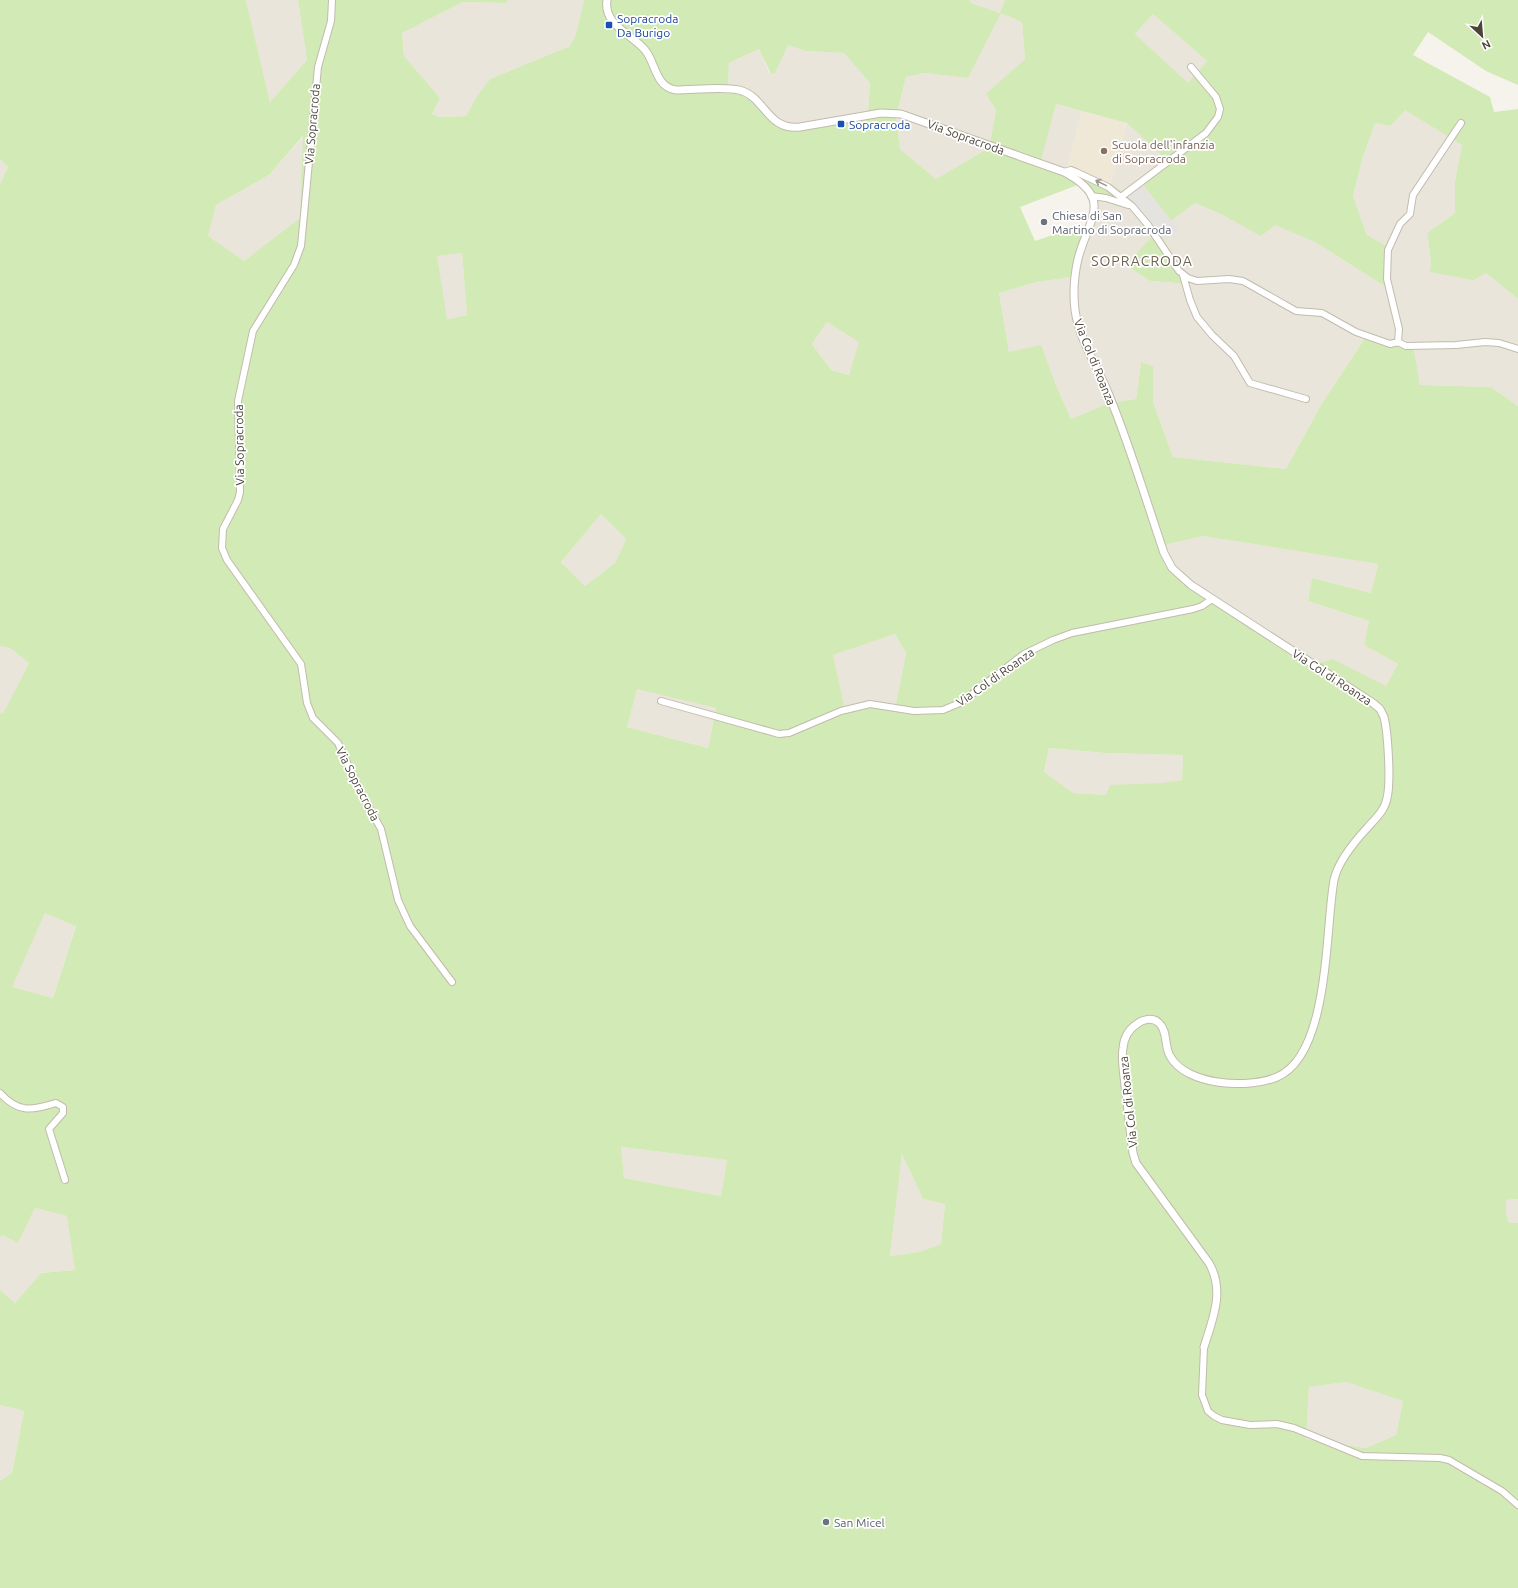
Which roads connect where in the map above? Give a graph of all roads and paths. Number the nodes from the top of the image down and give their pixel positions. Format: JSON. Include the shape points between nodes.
{"nodes":[{"id":1,"x":332,"y":0,"type":"edge"},
{"id":2,"x":606,"y":0,"type":"edge"},
{"id":3,"x":1190,"y":67,"type":"dead end"},
{"id":4,"x":1461,"y":123,"type":"dead end"},
{"id":5,"x":1064,"y":172,"type":"junction"},
{"id":6,"x":1091,"y":196,"type":"junction"},
{"id":7,"x":1121,"y":197,"type":"junction"},
{"id":8,"x":1132,"y":206,"type":"junction"},
{"id":9,"x":1183,"y":275,"type":"junction"},
{"id":10,"x":1398,"y":342,"type":"junction"},
{"id":11,"x":1518,"y":349,"type":"edge"},
{"id":12,"x":1306,"y":399,"type":"dead end"},
{"id":13,"x":1212,"y":599,"type":"junction"},
{"id":14,"x":661,"y":700,"type":"dead end"},
{"id":15,"x":452,"y":982,"type":"dead end"},
{"id":16,"x":0,"y":1093,"type":"edge"},
{"id":17,"x":64,"y":1180,"type":"dead end"},
{"id":18,"x":1204,"y":1347,"type":"joint"},
{"id":19,"x":1518,"y":1505,"type":"edge"}],
"edges":[{"from":1,"to":15,"type":"street","name":"Via Sopracroda","via":[[331,20],[318,67],[301,246],[294,265],[253,331],[238,401],[240,492],[223,529],[222,548],[234,570],[301,664],[307,703],[313,718],[338,743],[381,829],[398,900],[410,926]]},
{"from":2,"to":5,"type":"street","name":"Via Sopracroda","via":[[611,18],[646,51],[659,78],[668,88],[739,90],[754,99],[777,123],[787,128],[881,114],[901,114]]},
{"from":3,"to":7,"type":"street","via":[[1216,97],[1220,109],[1218,117],[1206,133]]},
{"from":4,"to":10,"type":"street","via":[[1413,195],[1410,214],[1400,224],[1388,250],[1387,279],[1399,329]]},
{"from":5,"to":6,"type":"street","name":"Via Sopracroda","via":[[1084,184]]},
{"from":7,"to":5,"type":"street","one_way":true,"via":[[1108,187],[1076,172]]},
{"from":6,"to":8,"type":"street"},
{"from":6,"to":13,"type":"street","name":"Via Col di Roanza","via":[[1094,218],[1078,258],[1074,280],[1079,327],[1109,394],[1167,561],[1177,575]]},
{"from":7,"to":8,"type":"street"},
{"from":8,"to":9,"type":"street"},
{"from":9,"to":10,"type":"street","via":[[1197,281],[1243,281],[1296,311],[1322,313],[1356,332],[1390,344]]},
{"from":9,"to":12,"type":"street","via":[[1198,317],[1234,356],[1250,383]]},
{"from":10,"to":11,"type":"street","via":[[1406,346],[1498,343]]},
{"from":13,"to":14,"type":"street","name":"Via Col di Roanza","via":[[1193,609],[1072,633],[1053,640],[1024,654],[962,702],[943,710],[914,711],[863,705],[789,733],[780,734]]},
{"from":13,"to":18,"type":"street","name":"Via Col di Roanza","via":[[1380,709],[1386,725],[1388,793],[1384,807],[1352,846],[1338,869],[1318,1016],[1300,1057],[1290,1070],[1274,1079],[1257,1082],[1218,1083],[1196,1077],[1172,1060],[1161,1024],[1151,1019],[1138,1022],[1124,1041],[1123,1064],[1132,1153],[1136,1163],[1209,1263],[1215,1277],[1217,1299]]},
{"from":16,"to":17,"type":"street","via":[[9,1102],[22,1108],[37,1109],[56,1103],[63,1106],[63,1113],[49,1129]]},
{"from":18,"to":19,"type":"street","name":"Via Col di Roanza","via":[[1202,1395],[1206,1407],[1214,1416],[1250,1425],[1277,1424],[1294,1428],[1362,1456],[1449,1460],[1502,1491]]}]}
